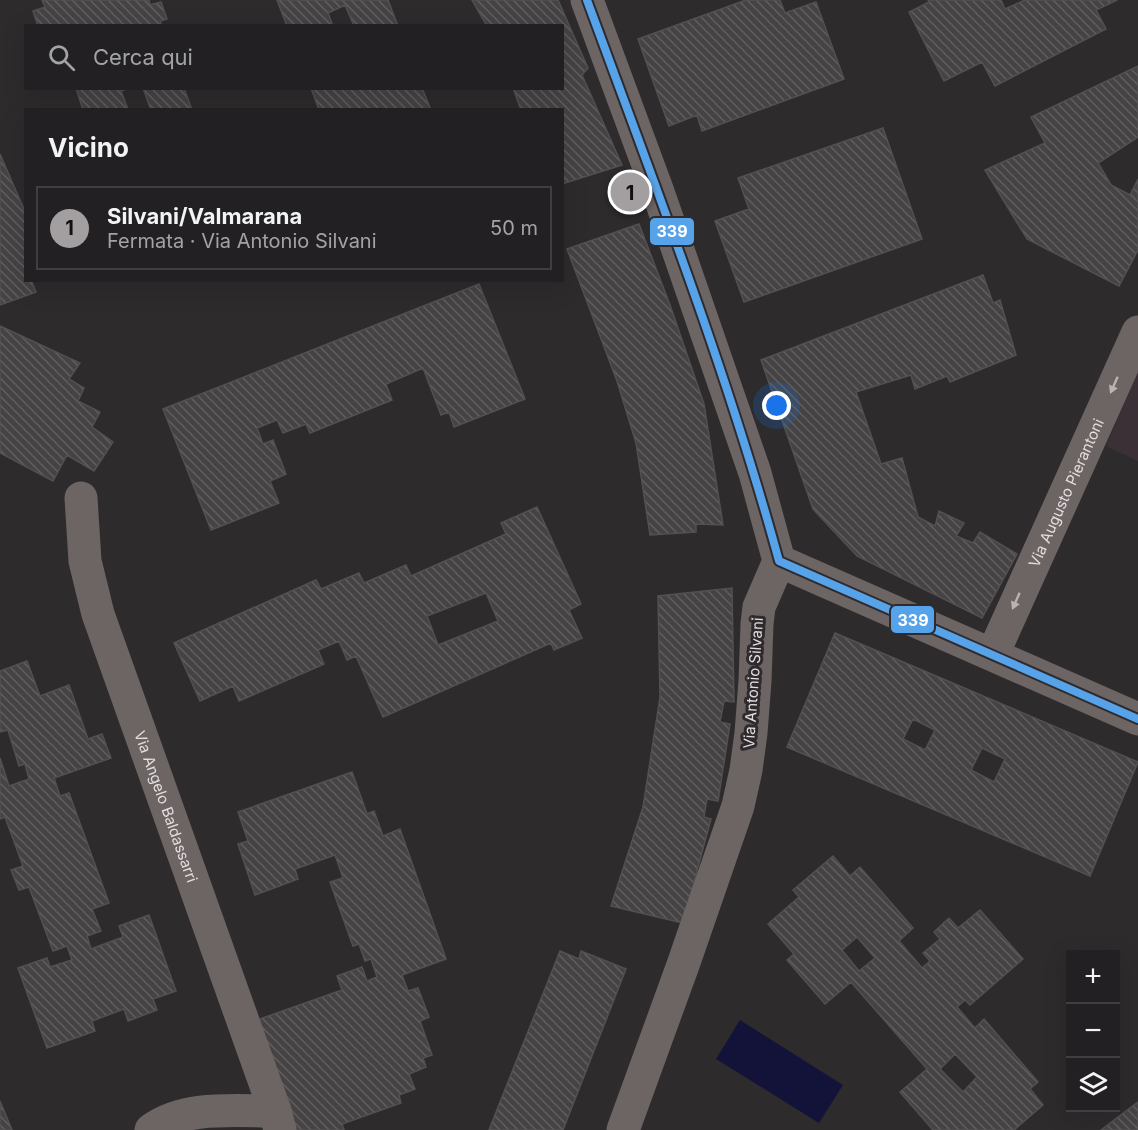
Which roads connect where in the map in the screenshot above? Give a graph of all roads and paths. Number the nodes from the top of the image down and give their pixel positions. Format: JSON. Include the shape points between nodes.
{"nodes":[{"id":1,"x":587,"y":0,"type":"edge"},
{"id":2,"x":1138,"y":332,"type":"edge"},
{"id":3,"x":81,"y":498,"type":"dead end"},
{"id":4,"x":779,"y":561,"type":"junction"},
{"id":5,"x":993,"y":654,"type":"junction"},
{"id":6,"x":1138,"y":719,"type":"edge"},
{"id":7,"x":277,"y":1120,"type":"edge"},
{"id":8,"x":151,"y":1130,"type":"edge"},
{"id":9,"x":623,"y":1130,"type":"edge"}],
"edges":[{"from":1,"to":4,"type":"street","via":[[755,473]]},
{"from":2,"to":5,"type":"street","name":"Via Augusto Pierantoni","one_way":true},
{"from":3,"to":7,"type":"street","name":"Via Angelo Baldassarri","via":[[85,561],[98,614]]},
{"from":4,"to":5,"type":"street"},
{"from":4,"to":9,"type":"street","name":"Via Antonio Silvani","via":[[759,607],[756,624],[751,733],[738,806]]},
{"from":5,"to":6,"type":"street"},
{"from":7,"to":8,"type":"street","via":[[191,1114],[160,1123]]}]}
